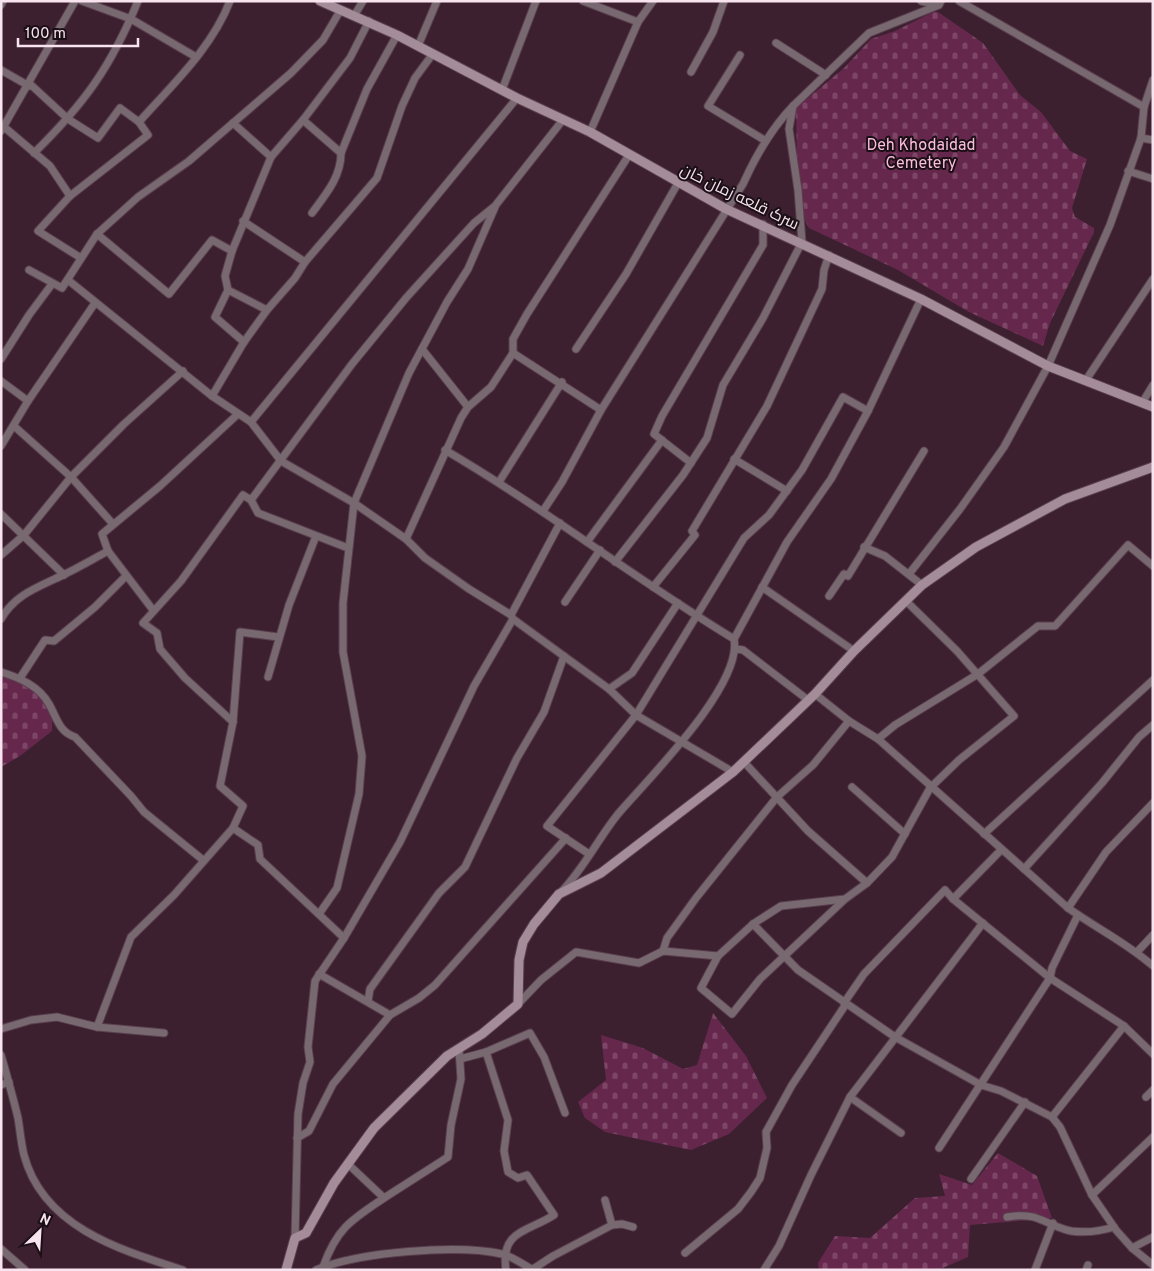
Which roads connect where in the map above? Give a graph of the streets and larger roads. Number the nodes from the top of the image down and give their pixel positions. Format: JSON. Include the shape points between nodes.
{"nodes":[{"id":1,"x":4,"y":1,"type":"edge"},
{"id":2,"x":75,"y":1,"type":"edge"},
{"id":3,"x":82,"y":1,"type":"edge"},
{"id":4,"x":138,"y":1,"type":"edge"},
{"id":5,"x":230,"y":1,"type":"edge"},
{"id":6,"x":320,"y":1,"type":"edge"},
{"id":7,"x":363,"y":1,"type":"edge"},
{"id":8,"x":437,"y":1,"type":"edge"},
{"id":9,"x":536,"y":1,"type":"edge"},
{"id":10,"x":582,"y":1,"type":"edge"},
{"id":11,"x":653,"y":1,"type":"edge"},
{"id":12,"x":724,"y":1,"type":"edge"},
{"id":13,"x":921,"y":1,"type":"edge"},
{"id":14,"x":958,"y":1,"type":"edge"},
{"id":15,"x":940,"y":3,"type":"edge"},
{"id":16,"x":1,"y":5,"type":"edge"},
{"id":17,"x":340,"y":11,"type":"junction"},
{"id":18,"x":354,"y":16,"type":"junction"},
{"id":19,"x":131,"y":19,"type":"junction"},
{"id":20,"x":369,"y":21,"type":"junction"},
{"id":21,"x":638,"y":22,"type":"junction"},
{"id":22,"x":397,"y":35,"type":"junction"},
{"id":23,"x":776,"y":44,"type":"dead end"},
{"id":24,"x":418,"y":46,"type":"junction"},
{"id":25,"x":432,"y":55,"type":"junction"},
{"id":26,"x":740,"y":55,"type":"dead end"},
{"id":27,"x":196,"y":57,"type":"junction"},
{"id":28,"x":1,"y":70,"type":"edge"},
{"id":29,"x":691,"y":72,"type":"dead end"},
{"id":30,"x":826,"y":75,"type":"junction"},
{"id":31,"x":1153,"y":80,"type":"edge"},
{"id":32,"x":29,"y":85,"type":"junction"},
{"id":33,"x":502,"y":90,"type":"junction"},
{"id":34,"x":517,"y":98,"type":"junction"},
{"id":35,"x":794,"y":106,"type":"junction"},
{"id":36,"x":1144,"y":107,"type":"junction"},
{"id":37,"x":68,"y":119,"type":"junction"},
{"id":38,"x":303,"y":120,"type":"junction"},
{"id":39,"x":562,"y":121,"type":"junction"},
{"id":40,"x":139,"y":122,"type":"junction"},
{"id":41,"x":233,"y":123,"type":"junction"},
{"id":42,"x":2,"y":129,"type":"edge"},
{"id":43,"x":590,"y":132,"type":"junction"},
{"id":44,"x":1141,"y":138,"type":"junction"},
{"id":45,"x":1153,"y":140,"type":"edge"},
{"id":46,"x":766,"y":141,"type":"junction"},
{"id":47,"x":34,"y":153,"type":"junction"},
{"id":48,"x":341,"y":153,"type":"junction"},
{"id":49,"x":628,"y":155,"type":"junction"},
{"id":50,"x":271,"y":157,"type":"junction"},
{"id":51,"x":1128,"y":171,"type":"junction"},
{"id":52,"x":1153,"y":178,"type":"edge"},
{"id":53,"x":678,"y":183,"type":"junction"},
{"id":54,"x":70,"y":196,"type":"junction"},
{"id":55,"x":495,"y":206,"type":"junction"},
{"id":56,"x":726,"y":209,"type":"junction"},
{"id":57,"x":312,"y":214,"type":"dead end"},
{"id":58,"x":243,"y":221,"type":"junction"},
{"id":59,"x":763,"y":224,"type":"junction"},
{"id":60,"x":97,"y":234,"type":"junction"},
{"id":61,"x":802,"y":242,"type":"junction"},
{"id":62,"x":232,"y":251,"type":"junction"},
{"id":63,"x":829,"y":255,"type":"junction"},
{"id":64,"x":81,"y":258,"type":"junction"},
{"id":65,"x":305,"y":262,"type":"junction"},
{"id":66,"x":29,"y":270,"type":"dead end"},
{"id":67,"x":1153,"y":278,"type":"edge"},
{"id":68,"x":68,"y":280,"type":"junction"},
{"id":69,"x":52,"y":284,"type":"junction"},
{"id":70,"x":228,"y":290,"type":"junction"},
{"id":71,"x":921,"y":299,"type":"junction"},
{"id":72,"x":95,"y":303,"type":"junction"},
{"id":73,"x":267,"y":310,"type":"junction"},
{"id":74,"x":244,"y":342,"type":"junction"},
{"id":75,"x":422,"y":349,"type":"junction"},
{"id":76,"x":576,"y":349,"type":"dead end"},
{"id":77,"x":512,"y":352,"type":"junction"},
{"id":78,"x":1,"y":359,"type":"edge"},
{"id":79,"x":1048,"y":366,"type":"junction"},
{"id":80,"x":183,"y":371,"type":"junction"},
{"id":81,"x":1086,"y":380,"type":"junction"},
{"id":82,"x":562,"y":382,"type":"junction"},
{"id":83,"x":2,"y":384,"type":"edge"},
{"id":84,"x":1153,"y":385,"type":"edge"},
{"id":85,"x":212,"y":396,"type":"junction"},
{"id":86,"x":28,"y":402,"type":"junction"},
{"id":87,"x":1142,"y":403,"type":"junction"},
{"id":88,"x":468,"y":407,"type":"junction"},
{"id":89,"x":1153,"y":407,"type":"edge"},
{"id":90,"x":602,"y":410,"type":"junction"},
{"id":91,"x":868,"y":411,"type":"junction"},
{"id":92,"x":238,"y":414,"type":"junction"},
{"id":93,"x":251,"y":422,"type":"junction"},
{"id":94,"x":14,"y":426,"type":"junction"},
{"id":95,"x":662,"y":440,"type":"junction"},
{"id":96,"x":1,"y":446,"type":"edge"},
{"id":97,"x":445,"y":450,"type":"junction"},
{"id":98,"x":924,"y":451,"type":"dead end"},
{"id":99,"x":734,"y":459,"type":"junction"},
{"id":100,"x":280,"y":460,"type":"junction"},
{"id":101,"x":691,"y":463,"type":"junction"},
{"id":102,"x":1153,"y":467,"type":"edge"},
{"id":103,"x":71,"y":477,"type":"junction"},
{"id":104,"x":499,"y":482,"type":"junction"},
{"id":105,"x":787,"y":491,"type":"junction"},
{"id":106,"x":251,"y":500,"type":"junction"},
{"id":107,"x":354,"y":503,"type":"junction"},
{"id":108,"x":543,"y":511,"type":"junction"},
{"id":109,"x":1,"y":514,"type":"edge"},
{"id":110,"x":560,"y":522,"type":"junction"},
{"id":111,"x":113,"y":524,"type":"junction"},
{"id":112,"x":24,"y":535,"type":"junction"},
{"id":113,"x":316,"y":536,"type":"junction"},
{"id":114,"x":406,"y":539,"type":"junction"},
{"id":115,"x":587,"y":542,"type":"junction"},
{"id":116,"x":864,"y":547,"type":"junction"},
{"id":117,"x":348,"y":548,"type":"junction"},
{"id":118,"x":600,"y":550,"type":"junction"},
{"id":119,"x":108,"y":551,"type":"junction"},
{"id":120,"x":1,"y":555,"type":"edge"},
{"id":121,"x":615,"y":562,"type":"junction"},
{"id":122,"x":1153,"y":566,"type":"edge"},
{"id":123,"x":909,"y":574,"type":"junction"},
{"id":124,"x":64,"y":575,"type":"junction"},
{"id":125,"x":126,"y":576,"type":"junction"},
{"id":126,"x":922,"y":585,"type":"junction"},
{"id":127,"x":653,"y":587,"type":"junction"},
{"id":128,"x":762,"y":587,"type":"junction"},
{"id":129,"x":829,"y":596,"type":"dead end"},
{"id":130,"x":906,"y":601,"type":"junction"},
{"id":131,"x":565,"y":602,"type":"dead end"},
{"id":132,"x":678,"y":603,"type":"junction"},
{"id":133,"x":154,"y":610,"type":"junction"},
{"id":134,"x":696,"y":616,"type":"junction"},
{"id":135,"x":512,"y":617,"type":"junction"},
{"id":136,"x":1,"y":619,"type":"edge"},
{"id":137,"x":278,"y":637,"type":"junction"},
{"id":138,"x":734,"y":639,"type":"junction"},
{"id":139,"x":736,"y":649,"type":"junction"},
{"id":140,"x":854,"y":651,"type":"junction"},
{"id":141,"x":564,"y":656,"type":"junction"},
{"id":142,"x":1,"y":672,"type":"edge"},
{"id":143,"x":978,"y":674,"type":"junction"},
{"id":144,"x":268,"y":677,"type":"dead end"},
{"id":145,"x":20,"y":678,"type":"junction"},
{"id":146,"x":1153,"y":680,"type":"edge"},
{"id":147,"x":608,"y":689,"type":"junction"},
{"id":148,"x":812,"y":697,"type":"junction"},
{"id":149,"x":636,"y":715,"type":"junction"},
{"id":150,"x":848,"y":721,"type":"junction"},
{"id":151,"x":233,"y":722,"type":"junction"},
{"id":152,"x":1153,"y":725,"type":"edge"},
{"id":153,"x":878,"y":739,"type":"junction"},
{"id":154,"x":682,"y":742,"type":"junction"},
{"id":155,"x":744,"y":762,"type":"junction"},
{"id":156,"x":733,"y":772,"type":"junction"},
{"id":157,"x":852,"y":787,"type":"dead end"},
{"id":158,"x":930,"y":788,"type":"junction"},
{"id":159,"x":777,"y":797,"type":"junction"},
{"id":160,"x":1153,"y":803,"type":"edge"},
{"id":161,"x":233,"y":828,"type":"junction"},
{"id":162,"x":905,"y":834,"type":"junction"},
{"id":163,"x":984,"y":834,"type":"junction"},
{"id":164,"x":566,"y":838,"type":"junction"},
{"id":165,"x":1001,"y":850,"type":"junction"},
{"id":166,"x":589,"y":854,"type":"junction"},
{"id":167,"x":203,"y":860,"type":"junction"},
{"id":168,"x":1024,"y":869,"type":"junction"},
{"id":169,"x":867,"y":883,"type":"junction"},
{"id":170,"x":559,"y":894,"type":"junction"},
{"id":171,"x":844,"y":899,"type":"junction"},
{"id":172,"x":953,"y":899,"type":"junction"},
{"id":173,"x":1068,"y":908,"type":"junction"},
{"id":174,"x":319,"y":914,"type":"junction"},
{"id":175,"x":1078,"y":915,"type":"junction"},
{"id":176,"x":983,"y":923,"type":"junction"},
{"id":177,"x":753,"y":924,"type":"junction"},
{"id":178,"x":1153,"y":935,"type":"edge"},
{"id":179,"x":344,"y":938,"type":"junction"},
{"id":180,"x":663,"y":951,"type":"junction"},
{"id":181,"x":1137,"y":952,"type":"junction"},
{"id":182,"x":718,"y":956,"type":"junction"},
{"id":183,"x":786,"y":956,"type":"junction"},
{"id":184,"x":1153,"y":966,"type":"edge"},
{"id":185,"x":319,"y":974,"type":"junction"},
{"id":186,"x":1050,"y":978,"type":"junction"},
{"id":187,"x":368,"y":1001,"type":"junction"},
{"id":188,"x":845,"y":1003,"type":"junction"},
{"id":189,"x":518,"y":1004,"type":"junction"},
{"id":190,"x":390,"y":1015,"type":"junction"},
{"id":191,"x":1124,"y":1026,"type":"junction"},
{"id":192,"x":98,"y":1028,"type":"junction"},
{"id":193,"x":1,"y":1029,"type":"edge"},
{"id":194,"x":164,"y":1033,"type":"dead end"},
{"id":195,"x":895,"y":1037,"type":"junction"},
{"id":196,"x":459,"y":1048,"type":"junction"},
{"id":197,"x":486,"y":1052,"type":"junction"},
{"id":198,"x":1153,"y":1054,"type":"edge"},
{"id":199,"x":1,"y":1055,"type":"edge"},
{"id":200,"x":460,"y":1059,"type":"junction"},
{"id":201,"x":5,"y":1084,"type":"edge"},
{"id":202,"x":980,"y":1085,"type":"junction"},
{"id":203,"x":1153,"y":1090,"type":"edge"},
{"id":204,"x":850,"y":1097,"type":"junction"},
{"id":205,"x":1146,"y":1097,"type":"dead end"},
{"id":206,"x":1025,"y":1102,"type":"junction"},
{"id":207,"x":566,"y":1113,"type":"dead end"},
{"id":208,"x":1052,"y":1117,"type":"junction"},
{"id":209,"x":901,"y":1133,"type":"dead end"},
{"id":210,"x":1153,"y":1137,"type":"edge"},
{"id":211,"x":297,"y":1138,"type":"junction"},
{"id":212,"x":939,"y":1148,"type":"dead end"},
{"id":213,"x":348,"y":1164,"type":"junction"},
{"id":214,"x":971,"y":1179,"type":"dead end"},
{"id":215,"x":1092,"y":1195,"type":"junction"},
{"id":216,"x":384,"y":1198,"type":"junction"},
{"id":217,"x":604,"y":1200,"type":"dead end"},
{"id":218,"x":1008,"y":1217,"type":"dead end"},
{"id":219,"x":1053,"y":1223,"type":"junction"},
{"id":220,"x":612,"y":1225,"type":"junction"},
{"id":221,"x":632,"y":1227,"type":"dead end"},
{"id":222,"x":1114,"y":1227,"type":"junction"},
{"id":223,"x":1153,"y":1237,"type":"edge"},
{"id":224,"x":295,"y":1238,"type":"junction"},
{"id":225,"x":1132,"y":1248,"type":"junction"},
{"id":226,"x":1,"y":1249,"type":"edge"},
{"id":227,"x":685,"y":1253,"type":"dead end"},
{"id":228,"x":504,"y":1254,"type":"junction"},
{"id":229,"x":1153,"y":1265,"type":"edge"},
{"id":230,"x":323,"y":1267,"type":"junction"},
{"id":231,"x":25,"y":1270,"type":"edge"},
{"id":232,"x":183,"y":1270,"type":"edge"},
{"id":233,"x":286,"y":1270,"type":"edge"},
{"id":234,"x":316,"y":1270,"type":"edge"},
{"id":235,"x":506,"y":1270,"type":"edge"},
{"id":236,"x":533,"y":1270,"type":"edge"},
{"id":237,"x":764,"y":1270,"type":"edge"},
{"id":238,"x":1035,"y":1270,"type":"edge"}],
"edges":[{"from":1,"to":16,"type":"street"},
{"from":2,"to":32,"type":"street"},
{"from":3,"to":19,"type":"street"},
{"from":4,"to":19,"type":"street"},
{"from":5,"to":27,"type":"street","via":[[224,17]]},
{"from":6,"to":17,"type":"street","name":"سرک قلعه زمان خان"},
{"from":7,"to":18,"type":"street"},
{"from":8,"to":24,"type":"street"},
{"from":9,"to":33,"type":"street"},
{"from":10,"to":21,"type":"street"},
{"from":11,"to":21,"type":"street"},
{"from":12,"to":29,"type":"street","via":[[713,32]]},
{"from":13,"to":15,"type":"street"},
{"from":14,"to":36,"type":"street"},
{"from":15,"to":30,"type":"street","via":[[890,27],[869,33]]},
{"from":17,"to":18,"type":"street","name":"سرک قلعه زمان خان"},
{"from":17,"to":41,"type":"street","via":[[323,40],[291,73]]},
{"from":18,"to":20,"type":"street","name":"سرک قلعه زمان خان"},
{"from":19,"to":27,"type":"street"},
{"from":19,"to":37,"type":"street","via":[[99,79]]},
{"from":20,"to":22,"type":"street","name":"سرک قلعه زمان خان"},
{"from":20,"to":38,"type":"street","via":[[350,58]]},
{"from":21,"to":43,"type":"street"},
{"from":22,"to":24,"type":"street","name":"سرک قلعه زمان خان"},
{"from":22,"to":48,"type":"street","via":[[367,88]]},
{"from":23,"to":30,"type":"street"},
{"from":24,"to":25,"type":"street","name":"سرک قلعه زمان خان"},
{"from":25,"to":33,"type":"street","name":"سرک قلعه زمان خان"},
{"from":25,"to":65,"type":"street","via":[[415,78],[402,106],[378,178]]},
{"from":26,"to":46,"type":"street","via":[[708,106]]},
{"from":27,"to":40,"type":"street"},
{"from":28,"to":32,"type":"street"},
{"from":30,"to":35,"type":"street"},
{"from":31,"to":36,"type":"street"},
{"from":32,"to":37,"type":"street"},
{"from":32,"to":42,"type":"street"},
{"from":33,"to":34,"type":"street","name":"سرک قلعه زمان خان"},
{"from":34,"to":39,"type":"street","name":"سرک قلعه زمان خان"},
{"from":34,"to":93,"type":"street"},
{"from":35,"to":46,"type":"street","via":[[776,123]]},
{"from":35,"to":61,"type":"street","via":[[789,129]]},
{"from":36,"to":44,"type":"street"},
{"from":37,"to":40,"type":"street","via":[[98,138],[120,108]]},
{"from":37,"to":47,"type":"street"},
{"from":38,"to":48,"type":"street"},
{"from":38,"to":50,"type":"street"},
{"from":39,"to":43,"type":"street","name":"سرک قلعه زمان خان"},
{"from":39,"to":55,"type":"street"},
{"from":40,"to":54,"type":"street","via":[[148,135]]},
{"from":41,"to":50,"type":"street"},
{"from":41,"to":60,"type":"street","via":[[179,169],[138,197]]},
{"from":42,"to":47,"type":"street"},
{"from":43,"to":49,"type":"street","name":"سرک قلعه زمان خان"},
{"from":44,"to":45,"type":"street"},
{"from":44,"to":51,"type":"street"},
{"from":46,"to":56,"type":"street"},
{"from":47,"to":54,"type":"street","via":[[50,166]]},
{"from":48,"to":57,"type":"street","via":[[341,164],[334,182]]},
{"from":49,"to":53,"type":"street","name":"سرک قلعه زمان خان"},
{"from":49,"to":77,"type":"street","via":[[527,314],[514,339]]},
{"from":50,"to":58,"type":"street"},
{"from":51,"to":52,"type":"street"},
{"from":51,"to":79,"type":"street","via":[[1110,225]]},
{"from":53,"to":56,"type":"street","name":"سرک قلعه زمان خان"},
{"from":53,"to":76,"type":"street","via":[[626,274]]},
{"from":54,"to":64,"type":"street","via":[[38,230]]},
{"from":55,"to":75,"type":"street","via":[[468,269]]},
{"from":55,"to":100,"type":"street","via":[[474,223],[406,298]]},
{"from":56,"to":59,"type":"street","name":"سرک قلعه زمان خان"},
{"from":56,"to":90,"type":"street"},
{"from":58,"to":62,"type":"street"},
{"from":58,"to":65,"type":"street"},
{"from":59,"to":61,"type":"street","name":"سرک قلعه زمان خان"},
{"from":59,"to":95,"type":"street","via":[[763,245],[658,424],[654,434]]},
{"from":60,"to":62,"type":"street","via":[[168,294],[212,240]]},
{"from":60,"to":64,"type":"street"},
{"from":61,"to":63,"type":"street","name":"سرک قلعه زمان خان"},
{"from":61,"to":101,"type":"street","via":[[763,318],[723,385],[707,438]]},
{"from":62,"to":70,"type":"street","via":[[225,276]]},
{"from":63,"to":71,"type":"street","name":"سرک قلعه زمان خان"},
{"from":63,"to":99,"type":"street","via":[[822,289],[767,406]]},
{"from":64,"to":68,"type":"street"},
{"from":65,"to":73,"type":"street"},
{"from":66,"to":69,"type":"street"},
{"from":67,"to":81,"type":"street"},
{"from":68,"to":69,"type":"street","via":[[62,288]]},
{"from":68,"to":72,"type":"street"},
{"from":69,"to":78,"type":"street"},
{"from":70,"to":73,"type":"street"},
{"from":70,"to":74,"type":"street","via":[[214,317]]},
{"from":71,"to":79,"type":"street","name":"سرک قلعه زمان خان"},
{"from":71,"to":91,"type":"street"},
{"from":72,"to":80,"type":"street"},
{"from":72,"to":86,"type":"street"},
{"from":73,"to":74,"type":"street"},
{"from":74,"to":85,"type":"street"},
{"from":75,"to":88,"type":"street"},
{"from":75,"to":107,"type":"street"},
{"from":77,"to":82,"type":"street"},
{"from":77,"to":88,"type":"street","via":[[491,387]]},
{"from":79,"to":81,"type":"street","name":"سرک قلعه زمان خان"},
{"from":79,"to":123,"type":"street","via":[[1004,447],[960,510]]},
{"from":80,"to":85,"type":"street"},
{"from":80,"to":103,"type":"street"},
{"from":81,"to":87,"type":"street","name":"سرک قلعه زمان خان"},
{"from":82,"to":90,"type":"street"},
{"from":82,"to":104,"type":"street"},
{"from":83,"to":86,"type":"street"},
{"from":84,"to":87,"type":"street"},
{"from":85,"to":92,"type":"street"},
{"from":86,"to":94,"type":"street"},
{"from":87,"to":89,"type":"street","name":"سرک قلعه زمان خان"},
{"from":88,"to":97,"type":"street"},
{"from":90,"to":108,"type":"street"},
{"from":91,"to":105,"type":"street","via":[[843,397]]},
{"from":91,"to":128,"type":"street","via":[[831,479],[787,542]]},
{"from":92,"to":93,"type":"street"},
{"from":92,"to":111,"type":"street","via":[[160,486]]},
{"from":93,"to":100,"type":"street"},
{"from":94,"to":96,"type":"street"},
{"from":94,"to":103,"type":"street"},
{"from":95,"to":101,"type":"street"},
{"from":95,"to":115,"type":"street"},
{"from":97,"to":104,"type":"street"},
{"from":97,"to":114,"type":"street"},
{"from":98,"to":116,"type":"street"},
{"from":99,"to":105,"type":"street"},
{"from":99,"to":127,"type":"street","via":[[692,531],[695,535]]},
{"from":100,"to":106,"type":"street"},
{"from":100,"to":107,"type":"street"},
{"from":101,"to":121,"type":"street"},
{"from":102,"to":126,"type":"street","via":[[1065,499],[976,547]]},
{"from":103,"to":111,"type":"street"},
{"from":103,"to":112,"type":"street"},
{"from":104,"to":108,"type":"street"},
{"from":105,"to":134,"type":"street","via":[[769,515],[744,538]]},
{"from":106,"to":113,"type":"street","via":[[258,513]]},
{"from":106,"to":133,"type":"street","via":[[243,495],[181,581]]},
{"from":107,"to":114,"type":"street"},
{"from":107,"to":117,"type":"street"},
{"from":108,"to":110,"type":"street"},
{"from":109,"to":112,"type":"street"},
{"from":110,"to":115,"type":"street"},
{"from":110,"to":135,"type":"street"},
{"from":111,"to":119,"type":"street","via":[[102,534]]},
{"from":112,"to":120,"type":"street"},
{"from":112,"to":124,"type":"street"},
{"from":113,"to":117,"type":"street"},
{"from":113,"to":137,"type":"street"},
{"from":114,"to":135,"type":"street","via":[[432,563]]},
{"from":115,"to":118,"type":"street"},
{"from":116,"to":123,"type":"street","via":[[885,556]]},
{"from":116,"to":129,"type":"street","via":[[848,576],[844,574]]},
{"from":117,"to":174,"type":"street","via":[[343,652],[362,756],[358,794],[337,888]]},
{"from":118,"to":121,"type":"street"},
{"from":118,"to":131,"type":"street"},
{"from":119,"to":124,"type":"street"},
{"from":119,"to":125,"type":"street"},
{"from":121,"to":127,"type":"street"},
{"from":122,"to":143,"type":"street","via":[[1128,544],[1055,626],[1038,626]]},
{"from":123,"to":126,"type":"street"},
{"from":124,"to":136,"type":"street","via":[[26,591],[8,607]]},
{"from":125,"to":133,"type":"street"},
{"from":125,"to":145,"type":"street","via":[[95,608],[54,641],[45,640]]},
{"from":126,"to":130,"type":"street"},
{"from":127,"to":132,"type":"street"},
{"from":128,"to":138,"type":"street"},
{"from":128,"to":140,"type":"street"},
{"from":130,"to":140,"type":"street"},
{"from":130,"to":143,"type":"street"},
{"from":132,"to":134,"type":"street"},
{"from":132,"to":147,"type":"street","via":[[632,673]]},
{"from":133,"to":151,"type":"street","via":[[143,623],[156,633],[160,649],[185,678]]},
{"from":134,"to":138,"type":"street"},
{"from":134,"to":149,"type":"street"},
{"from":135,"to":141,"type":"street"},
{"from":135,"to":179,"type":"street","via":[[470,695],[400,842]]},
{"from":137,"to":144,"type":"street"},
{"from":137,"to":151,"type":"street","via":[[240,632]]},
{"from":138,"to":139,"type":"street"},
{"from":139,"to":148,"type":"street","via":[[743,650]]},
{"from":139,"to":154,"type":"street","via":[[730,669]]},
{"from":140,"to":148,"type":"street"},
{"from":141,"to":147,"type":"street"},
{"from":141,"to":187,"type":"street","via":[[544,712],[517,758],[465,867],[438,893],[370,989]]},
{"from":142,"to":145,"type":"street"},
{"from":143,"to":153,"type":"street"},
{"from":143,"to":158,"type":"street","via":[[1014,716]]},
{"from":145,"to":167,"type":"street","via":[[38,690],[66,734],[75,737],[144,812]]},
{"from":146,"to":163,"type":"street"},
{"from":147,"to":149,"type":"street"},
{"from":148,"to":150,"type":"street"},
{"from":148,"to":155,"type":"street"},
{"from":149,"to":154,"type":"street"},
{"from":149,"to":164,"type":"street","via":[[547,826]]},
{"from":150,"to":153,"type":"street"},
{"from":150,"to":159,"type":"street","via":[[813,764]]},
{"from":151,"to":161,"type":"street","via":[[220,786],[243,806]]},
{"from":152,"to":168,"type":"street","via":[[1133,743],[1102,783]]},
{"from":153,"to":158,"type":"street"},
{"from":154,"to":156,"type":"street"},
{"from":154,"to":166,"type":"street","via":[[618,815]]},
{"from":155,"to":156,"type":"street"},
{"from":155,"to":159,"type":"street"},
{"from":156,"to":170,"type":"street","via":[[601,873]]},
{"from":157,"to":162,"type":"street"},
{"from":158,"to":162,"type":"street"},
{"from":158,"to":163,"type":"street"},
{"from":159,"to":169,"type":"street","via":[[808,831]]},
{"from":159,"to":180,"type":"street","via":[[696,898],[667,938]]},
{"from":160,"to":173,"type":"street","via":[[1106,852]]},
{"from":161,"to":167,"type":"street"},
{"from":161,"to":174,"type":"street","via":[[258,845],[260,859]]},
{"from":162,"to":169,"type":"street","via":[[892,857]]},
{"from":163,"to":165,"type":"street"},
{"from":164,"to":166,"type":"street"},
{"from":164,"to":190,"type":"street","via":[[435,985]]},
{"from":165,"to":168,"type":"street"},
{"from":165,"to":172,"type":"street"},
{"from":166,"to":170,"type":"street","via":[[578,874]]},
{"from":167,"to":192,"type":"street","via":[[174,895],[131,937]]},
{"from":168,"to":173,"type":"street"},
{"from":169,"to":171,"type":"street"},
{"from":170,"to":189,"type":"street","via":[[522,942]]},
{"from":171,"to":177,"type":"street","via":[[781,906]]},
{"from":171,"to":183,"type":"street"},
{"from":172,"to":176,"type":"street"},
{"from":172,"to":188,"type":"street","via":[[945,890],[864,974]]},
{"from":173,"to":175,"type":"street"},
{"from":174,"to":179,"type":"street"},
{"from":175,"to":181,"type":"street"},
{"from":175,"to":186,"type":"street"},
{"from":176,"to":186,"type":"street"},
{"from":176,"to":195,"type":"street"},
{"from":177,"to":182,"type":"street"},
{"from":177,"to":183,"type":"street"},
{"from":178,"to":181,"type":"street"},
{"from":179,"to":185,"type":"street"},
{"from":180,"to":182,"type":"street"},
{"from":180,"to":189,"type":"street","via":[[640,963],[576,952],[541,980]]},
{"from":181,"to":184,"type":"street"},
{"from":182,"to":183,"type":"street","via":[[701,988],[732,1014],[760,979]]},
{"from":183,"to":188,"type":"street","via":[[798,970]]},
{"from":185,"to":187,"type":"street"},
{"from":185,"to":211,"type":"street","via":[[315,981],[308,1048],[310,1062],[300,1099]]},
{"from":186,"to":191,"type":"street"},
{"from":186,"to":202,"type":"street"},
{"from":187,"to":190,"type":"street"},
{"from":188,"to":195,"type":"street"},
{"from":188,"to":227,"type":"street","via":[[766,1132],[767,1148],[756,1185],[738,1209]]},
{"from":189,"to":196,"type":"street","via":[[482,1034]]},
{"from":190,"to":211,"type":"street","via":[[333,1084],[309,1131]]},
{"from":191,"to":198,"type":"street"},
{"from":191,"to":208,"type":"street"},
{"from":192,"to":193,"type":"street","via":[[57,1017],[30,1020]]},
{"from":192,"to":194,"type":"street"},
{"from":195,"to":202,"type":"street"},
{"from":195,"to":204,"type":"street"},
{"from":196,"to":200,"type":"street"},
{"from":196,"to":213,"type":"street","via":[[374,1128]]},
{"from":197,"to":200,"type":"street"},
{"from":197,"to":207,"type":"street","via":[[530,1033],[544,1057]]},
{"from":197,"to":228,"type":"street","via":[[508,1120],[504,1151],[508,1172],[518,1178],[527,1175],[554,1215],[516,1234]]},
{"from":199,"to":201,"type":"street"},
{"from":200,"to":216,"type":"street","via":[[461,1079],[448,1157]]},
{"from":201,"to":232,"type":"street","via":[[24,1156],[35,1182],[53,1208],[76,1226],[106,1241]]},
{"from":202,"to":206,"type":"street","via":[[1001,1090]]},
{"from":202,"to":212,"type":"street"},
{"from":203,"to":205,"type":"street"},
{"from":204,"to":209,"type":"street"},
{"from":204,"to":237,"type":"street","via":[[779,1246]]},
{"from":206,"to":208,"type":"street"},
{"from":206,"to":214,"type":"street"},
{"from":208,"to":215,"type":"street","via":[[1060,1127]]},
{"from":210,"to":215,"type":"street"},
{"from":211,"to":224,"type":"street"},
{"from":213,"to":216,"type":"street"},
{"from":213,"to":224,"type":"street","via":[[306,1233]]},
{"from":215,"to":222,"type":"street"},
{"from":216,"to":230,"type":"street","via":[[340,1231]]},
{"from":217,"to":220,"type":"street"},
{"from":218,"to":219,"type":"street","via":[[1025,1216]]},
{"from":219,"to":222,"type":"street","via":[[1071,1231],[1099,1231]]},
{"from":219,"to":238,"type":"street"},
{"from":220,"to":221,"type":"street"},
{"from":220,"to":236,"type":"street"},
{"from":222,"to":225,"type":"street"},
{"from":223,"to":225,"type":"street"},
{"from":224,"to":233,"type":"street"},
{"from":225,"to":229,"type":"street"},
{"from":226,"to":231,"type":"street"},
{"from":228,"to":230,"type":"street","via":[[466,1250],[406,1252],[341,1261]]},
{"from":228,"to":235,"type":"street"},
{"from":228,"to":236,"type":"street"},
{"from":230,"to":234,"type":"street"}]}
